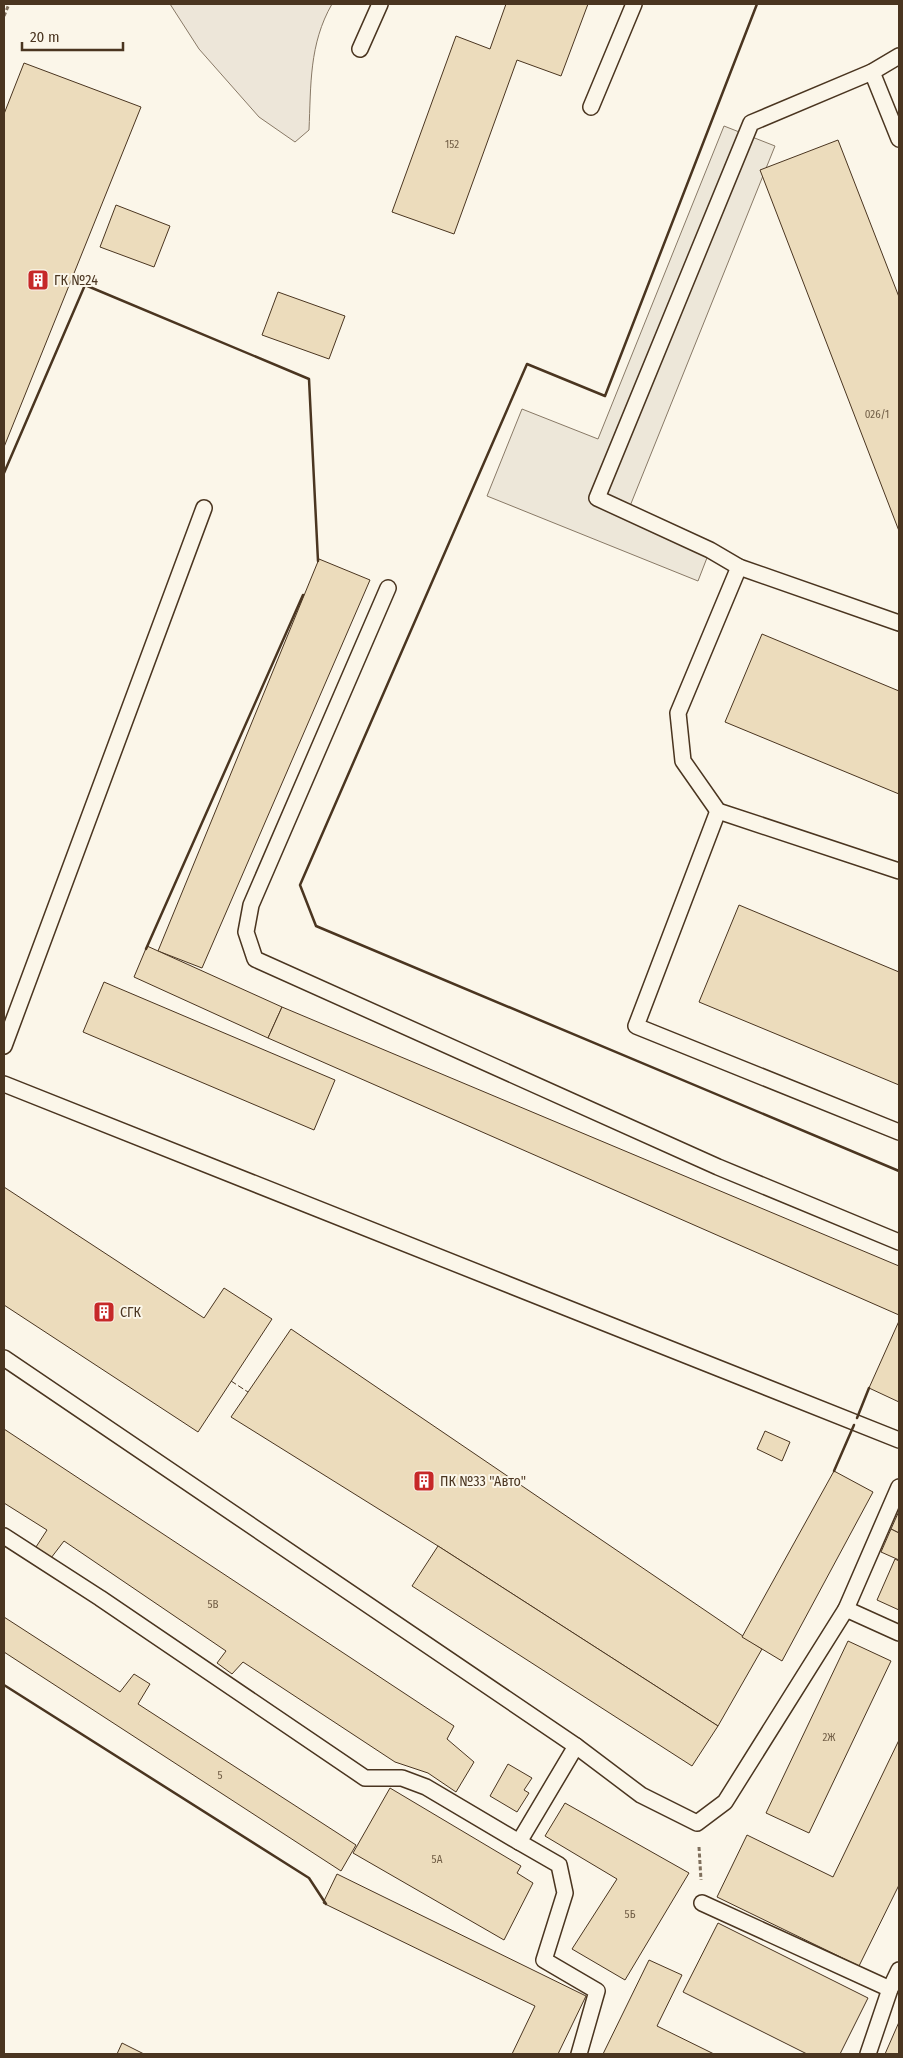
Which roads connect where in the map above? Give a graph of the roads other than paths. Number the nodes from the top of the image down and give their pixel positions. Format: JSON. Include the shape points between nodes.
{"nodes":[{"id":1,"x":380,"y":4,"type":"edge"},
{"id":2,"x":634,"y":4,"type":"edge"},
{"id":3,"x":360,"y":49,"type":"dead end"},
{"id":4,"x":899,"y":56,"type":"edge"},
{"id":5,"x":872,"y":72,"type":"junction"},
{"id":6,"x":591,"y":107,"type":"dead end"},
{"id":7,"x":899,"y":139,"type":"edge"},
{"id":8,"x":204,"y":508,"type":"dead end"},
{"id":9,"x":739,"y":567,"type":"junction"},
{"id":10,"x":388,"y":588,"type":"dead end"},
{"id":11,"x":899,"y":623,"type":"edge"},
{"id":12,"x":718,"y":811,"type":"junction"},
{"id":13,"x":899,"y":871,"type":"edge"},
{"id":14,"x":4,"y":1046,"type":"edge"},
{"id":15,"x":4,"y":1084,"type":"edge"},
{"id":16,"x":899,"y":1132,"type":"edge"},
{"id":17,"x":899,"y":1242,"type":"edge"},
{"id":18,"x":4,"y":1358,"type":"edge"},
{"id":19,"x":899,"y":1440,"type":"edge"},
{"id":20,"x":899,"y":1487,"type":"edge"},
{"id":21,"x":4,"y":1536,"type":"edge"},
{"id":22,"x":846,"y":1608,"type":"junction"},
{"id":23,"x":899,"y":1633,"type":"edge"},
{"id":24,"x":576,"y":1746,"type":"junction"},
{"id":25,"x":519,"y":1842,"type":"junction"},
{"id":26,"x":702,"y":1904,"type":"road end"},
{"id":27,"x":899,"y":1970,"type":"edge"},
{"id":28,"x":890,"y":1989,"type":"junction"},
{"id":29,"x":578,"y":2054,"type":"edge"},
{"id":30,"x":868,"y":2054,"type":"edge"}],
"edges":[{"from":1,"to":3,"type":"lane"},
{"from":2,"to":6,"type":"lane"},
{"from":4,"to":5,"type":"lane"},
{"from":5,"to":7,"type":"lane"},
{"from":5,"to":9,"type":"lane","via":[[751,123],[597,498],[710,550]]},
{"from":8,"to":14,"type":"lane"},
{"from":9,"to":11,"type":"lane"},
{"from":9,"to":12,"type":"lane","via":[[678,713],[683,761]]},
{"from":10,"to":17,"type":"lane","via":[[251,906],[246,932],[255,959],[718,1167]]},
{"from":12,"to":13,"type":"lane"},
{"from":12,"to":16,"type":"lane","via":[[636,1026]]},
{"from":15,"to":19,"type":"lane"},
{"from":18,"to":24,"type":"lane"},
{"from":20,"to":22,"type":"lane"},
{"from":21,"to":25,"type":"lane","via":[[365,1778],[402,1778],[426,1787]]},
{"from":22,"to":23,"type":"lane"},
{"from":22,"to":24,"type":"lane","via":[[725,1802],[697,1823],[641,1795]]},
{"from":24,"to":25,"type":"lane"},
{"from":25,"to":29,"type":"lane","via":[[559,1865],[565,1893],[544,1960],[597,1991]]},
{"from":26,"to":28,"type":"lane"},
{"from":27,"to":28,"type":"lane"},
{"from":28,"to":30,"type":"lane"}]}
